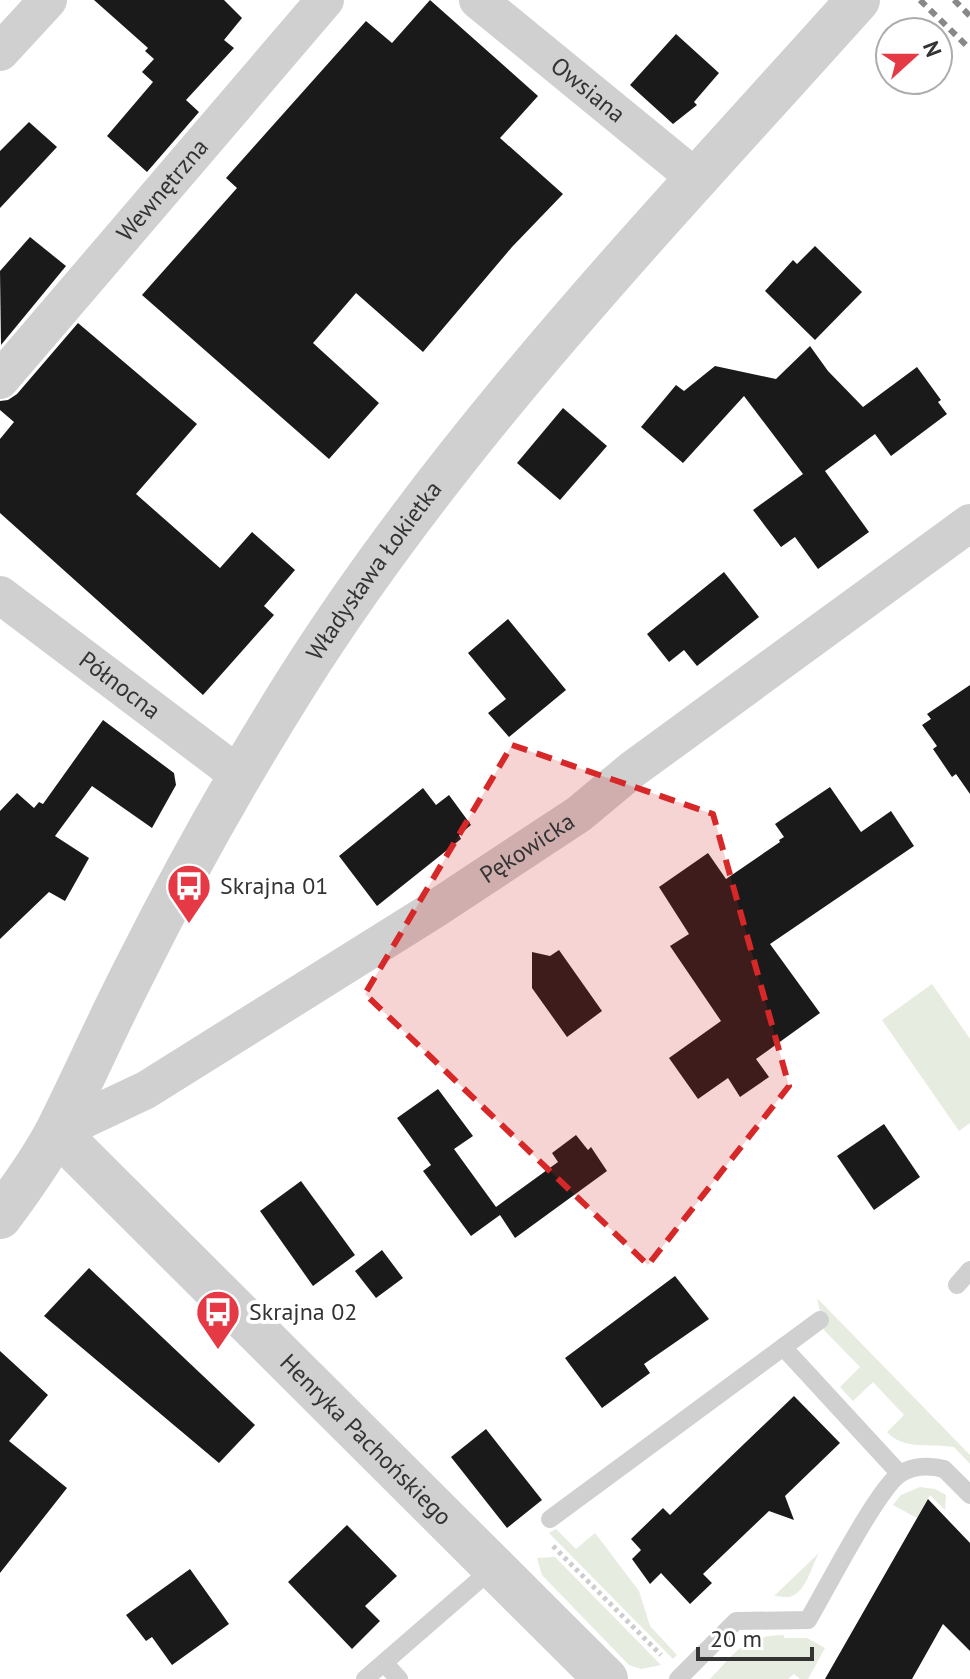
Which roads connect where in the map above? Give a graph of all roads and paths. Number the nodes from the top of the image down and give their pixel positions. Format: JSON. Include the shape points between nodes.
{"nodes":[{"id":1,"x":48,"y":0,"type":"edge"},
{"id":2,"x":325,"y":0,"type":"edge"},
{"id":3,"x":478,"y":0,"type":"edge"},
{"id":4,"x":858,"y":0,"type":"edge"},
{"id":5,"x":0,"y":52,"type":"edge"},
{"id":6,"x":698,"y":180,"type":"junction"},
{"id":7,"x":0,"y":380,"type":"edge"},
{"id":8,"x":970,"y":523,"type":"edge"},
{"id":9,"x":0,"y":595,"type":"edge"},
{"id":10,"x":240,"y":776,"type":"junction"},
{"id":11,"x":57,"y":1132,"type":"junction"},
{"id":12,"x":0,"y":1217,"type":"edge"},
{"id":13,"x":970,"y":1270,"type":"edge"},
{"id":14,"x":957,"y":1285,"type":"dead end"},
{"id":15,"x":820,"y":1320,"type":"dead end"},
{"id":16,"x":783,"y":1347,"type":"junction"},
{"id":17,"x":900,"y":1474,"type":"junction"},
{"id":18,"x":970,"y":1495,"type":"edge"},
{"id":19,"x":550,"y":1519,"type":"dead end"},
{"id":20,"x":548,"y":1541,"type":"dead end"},
{"id":21,"x":493,"y":1568,"type":"junction"},
{"id":22,"x":385,"y":1664,"type":"junction"},
{"id":23,"x":680,"y":1678,"type":"edge"},
{"id":24,"x":365,"y":1679,"type":"edge"},
{"id":25,"x":399,"y":1679,"type":"edge"},
{"id":26,"x":606,"y":1679,"type":"edge"}],
"edges":[{"from":1,"to":5,"type":"street"},
{"from":2,"to":7,"type":"street","name":"Wewnętrzna"},
{"from":3,"to":6,"type":"street","name":"Owsiana"},
{"from":4,"to":6,"type":"street","name":"Władysława Łokietka"},
{"from":6,"to":10,"type":"street","name":"Władysława Łokietka","via":[[514,387],[429,493],[330,631]]},
{"from":8,"to":11,"type":"street","name":"Pękowicka","via":[[579,814],[146,1090]]},
{"from":9,"to":10,"type":"street","name":"Północna"},
{"from":10,"to":11,"type":"street","name":"Władysława Łokietka","via":[[137,965]]},
{"from":11,"to":12,"type":"street","name":"Władysława Łokietka"},
{"from":11,"to":21,"type":"street","name":"Henryka Pachońskiego"},
{"from":13,"to":14,"type":"lane"},
{"from":15,"to":16,"type":"lane"},
{"from":16,"to":17,"type":"lane"},
{"from":16,"to":19,"type":"lane"},
{"from":17,"to":18,"type":"lane","via":[[922,1467],[944,1469]]},
{"from":17,"to":23,"type":"lane","via":[[878,1500],[808,1620],[736,1621]]},
{"from":20,"to":23,"type":"path"},
{"from":21,"to":22,"type":"lane"},
{"from":21,"to":26,"type":"street","name":"Henryka Pachońskiego"},
{"from":22,"to":24,"type":"lane"},
{"from":22,"to":25,"type":"lane"}]}
